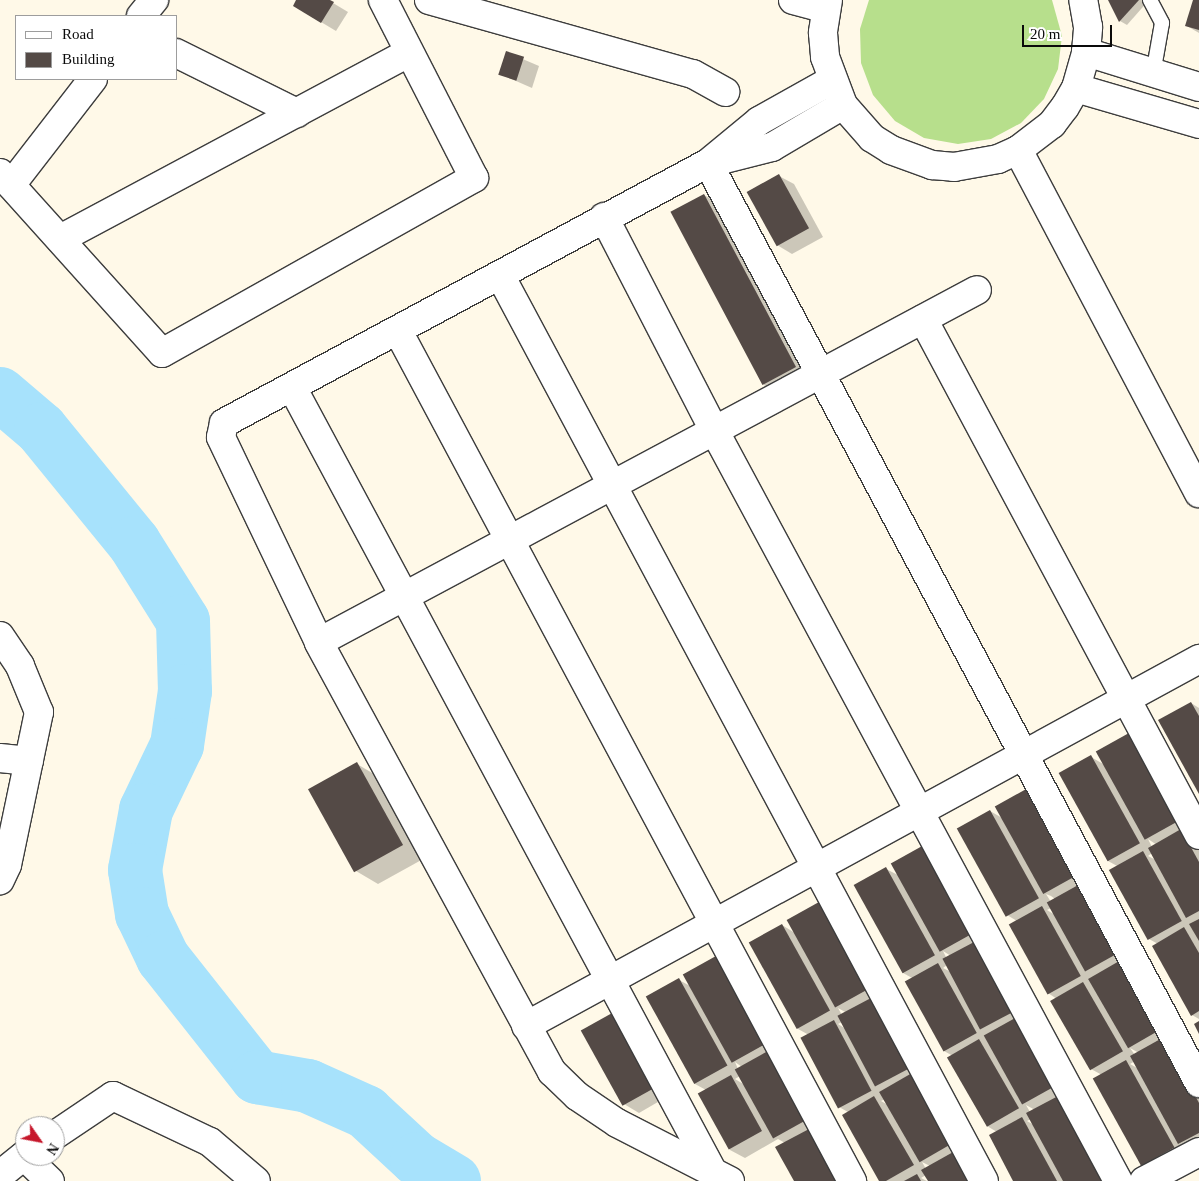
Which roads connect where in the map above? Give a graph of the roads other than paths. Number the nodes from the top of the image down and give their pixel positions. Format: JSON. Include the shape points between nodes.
{"nodes":[{"id":1,"x":154,"y":0,"type":"edge"},
{"id":2,"x":383,"y":0,"type":"edge"},
{"id":3,"x":429,"y":0,"type":"edge"},
{"id":4,"x":793,"y":0,"type":"edge"},
{"id":5,"x":1083,"y":0,"type":"edge"},
{"id":6,"x":1150,"y":0,"type":"edge"},
{"id":7,"x":827,"y":4,"type":"edge"},
{"id":8,"x":142,"y":15,"type":"edge"},
{"id":9,"x":1086,"y":52,"type":"junction"},
{"id":10,"x":408,"y":53,"type":"junction"},
{"id":11,"x":178,"y":54,"type":"edge"},
{"id":12,"x":1153,"y":74,"type":"junction"},
{"id":13,"x":92,"y":80,"type":"edge"},
{"id":14,"x":832,"y":80,"type":"junction"},
{"id":15,"x":1199,"y":87,"type":"edge"},
{"id":16,"x":1076,"y":88,"type":"junction"},
{"id":17,"x":725,"y":92,"type":"dead end"},
{"id":18,"x":843,"y":105,"type":"junction"},
{"id":19,"x":297,"y":113,"type":"junction"},
{"id":20,"x":1199,"y":124,"type":"edge"},
{"id":21,"x":1018,"y":150,"type":"junction"},
{"id":22,"x":708,"y":163,"type":"junction"},
{"id":23,"x":5,"y":179,"type":"edge"},
{"id":24,"x":604,"y":217,"type":"junction"},
{"id":25,"x":60,"y":240,"type":"junction"},
{"id":26,"x":500,"y":274,"type":"junction"},
{"id":27,"x":977,"y":290,"type":"dead end"},
{"id":28,"x":923,"y":319,"type":"junction"},
{"id":29,"x":398,"y":331,"type":"junction"},
{"id":30,"x":820,"y":374,"type":"junction"},
{"id":31,"x":292,"y":387,"type":"junction"},
{"id":32,"x":714,"y":430,"type":"junction"},
{"id":33,"x":612,"y":486,"type":"junction"},
{"id":34,"x":1199,"y":493,"type":"edge"},
{"id":35,"x":510,"y":540,"type":"junction"},
{"id":36,"x":405,"y":596,"type":"junction"},
{"id":37,"x":0,"y":636,"type":"edge"},
{"id":38,"x":319,"y":642,"type":"junction"},
{"id":39,"x":1199,"y":658,"type":"edge"},
{"id":40,"x":1125,"y":697,"type":"junction"},
{"id":41,"x":1023,"y":753,"type":"junction"},
{"id":42,"x":0,"y":758,"type":"edge"},
{"id":43,"x":29,"y":761,"type":"junction"},
{"id":44,"x":919,"y":810,"type":"junction"},
{"id":45,"x":1199,"y":835,"type":"edge"},
{"id":46,"x":816,"y":867,"type":"junction"},
{"id":47,"x":0,"y":880,"type":"edge"},
{"id":48,"x":714,"y":923,"type":"junction"},
{"id":49,"x":610,"y":980,"type":"junction"},
{"id":50,"x":526,"y":1026,"type":"junction"},
{"id":51,"x":1199,"y":1083,"type":"edge"},
{"id":52,"x":65,"y":1128,"type":"edge"},
{"id":53,"x":1199,"y":1152,"type":"edge"},
{"id":54,"x":15,"y":1163,"type":"edge"},
{"id":55,"x":34,"y":1166,"type":"edge"},
{"id":56,"x":0,"y":1175,"type":"edge"},
{"id":57,"x":721,"y":1176,"type":"edge"},
{"id":58,"x":50,"y":1181,"type":"edge"},
{"id":59,"x":256,"y":1181,"type":"edge"},
{"id":60,"x":852,"y":1181,"type":"edge"},
{"id":61,"x":984,"y":1181,"type":"edge"},
{"id":62,"x":1118,"y":1181,"type":"edge"},
{"id":63,"x":1144,"y":1181,"type":"edge"}],
"edges":[{"from":1,"to":8,"type":"street"},
{"from":2,"to":10,"type":"street"},
{"from":3,"to":17,"type":"street","via":[[693,74]]},
{"from":4,"to":7,"type":"street"},
{"from":5,"to":9,"type":"street","via":[[1088,28]]},
{"from":6,"to":12,"type":"lane","via":[[1162,23]]},
{"from":7,"to":14,"type":"street","via":[[824,49]]},
{"from":9,"to":12,"type":"street"},
{"from":9,"to":16,"type":"street"},
{"from":10,"to":19,"type":"street"},
{"from":10,"to":25,"type":"street","via":[[474,178],[162,353]]},
{"from":11,"to":19,"type":"street"},
{"from":12,"to":15,"type":"street"},
{"from":13,"to":23,"type":"street"},
{"from":14,"to":18,"type":"street"},
{"from":14,"to":22,"type":"street","via":[[759,121]]},
{"from":16,"to":20,"type":"street"},
{"from":16,"to":21,"type":"street","via":[[1052,124]]},
{"from":18,"to":21,"type":"street","via":[[872,138],[898,153],[932,164],[976,165]]},
{"from":18,"to":22,"type":"street","via":[[772,147]]},
{"from":19,"to":25,"type":"street"},
{"from":21,"to":34,"type":"street"},
{"from":22,"to":24,"type":"street"},
{"from":22,"to":30,"type":"street"},
{"from":23,"to":25,"type":"street"},
{"from":24,"to":26,"type":"street"},
{"from":24,"to":32,"type":"street"},
{"from":26,"to":29,"type":"street"},
{"from":26,"to":33,"type":"street"},
{"from":27,"to":28,"type":"street"},
{"from":28,"to":30,"type":"street"},
{"from":28,"to":40,"type":"street"},
{"from":29,"to":31,"type":"street"},
{"from":29,"to":35,"type":"street"},
{"from":30,"to":32,"type":"street"},
{"from":30,"to":41,"type":"street"},
{"from":31,"to":36,"type":"street"},
{"from":31,"to":38,"type":"street","via":[[224,423],[221,437]]},
{"from":32,"to":33,"type":"street"},
{"from":32,"to":44,"type":"street"},
{"from":33,"to":35,"type":"street"},
{"from":33,"to":46,"type":"street"},
{"from":35,"to":36,"type":"street"},
{"from":35,"to":48,"type":"street"},
{"from":36,"to":38,"type":"street"},
{"from":36,"to":49,"type":"street"},
{"from":37,"to":43,"type":"street","via":[[20,666],[39,712]]},
{"from":38,"to":50,"type":"street"},
{"from":39,"to":40,"type":"street"},
{"from":40,"to":41,"type":"street"},
{"from":40,"to":45,"type":"street"},
{"from":41,"to":44,"type":"street"},
{"from":41,"to":51,"type":"street"},
{"from":42,"to":43,"type":"street"},
{"from":43,"to":47,"type":"street","via":[[7,865]]},
{"from":44,"to":46,"type":"street"},
{"from":44,"to":62,"type":"street"},
{"from":46,"to":48,"type":"street"},
{"from":46,"to":61,"type":"street"},
{"from":48,"to":49,"type":"street"},
{"from":48,"to":60,"type":"street"},
{"from":49,"to":50,"type":"street"},
{"from":49,"to":57,"type":"street"},
{"from":50,"to":57,"type":"street","via":[[552,1072],[577,1096],[618,1123]]},
{"from":52,"to":59,"type":"street","via":[[114,1096],[210,1142]]},
{"from":53,"to":63,"type":"street"},
{"from":54,"to":56,"type":"street"},
{"from":55,"to":58,"type":"street"}]}
